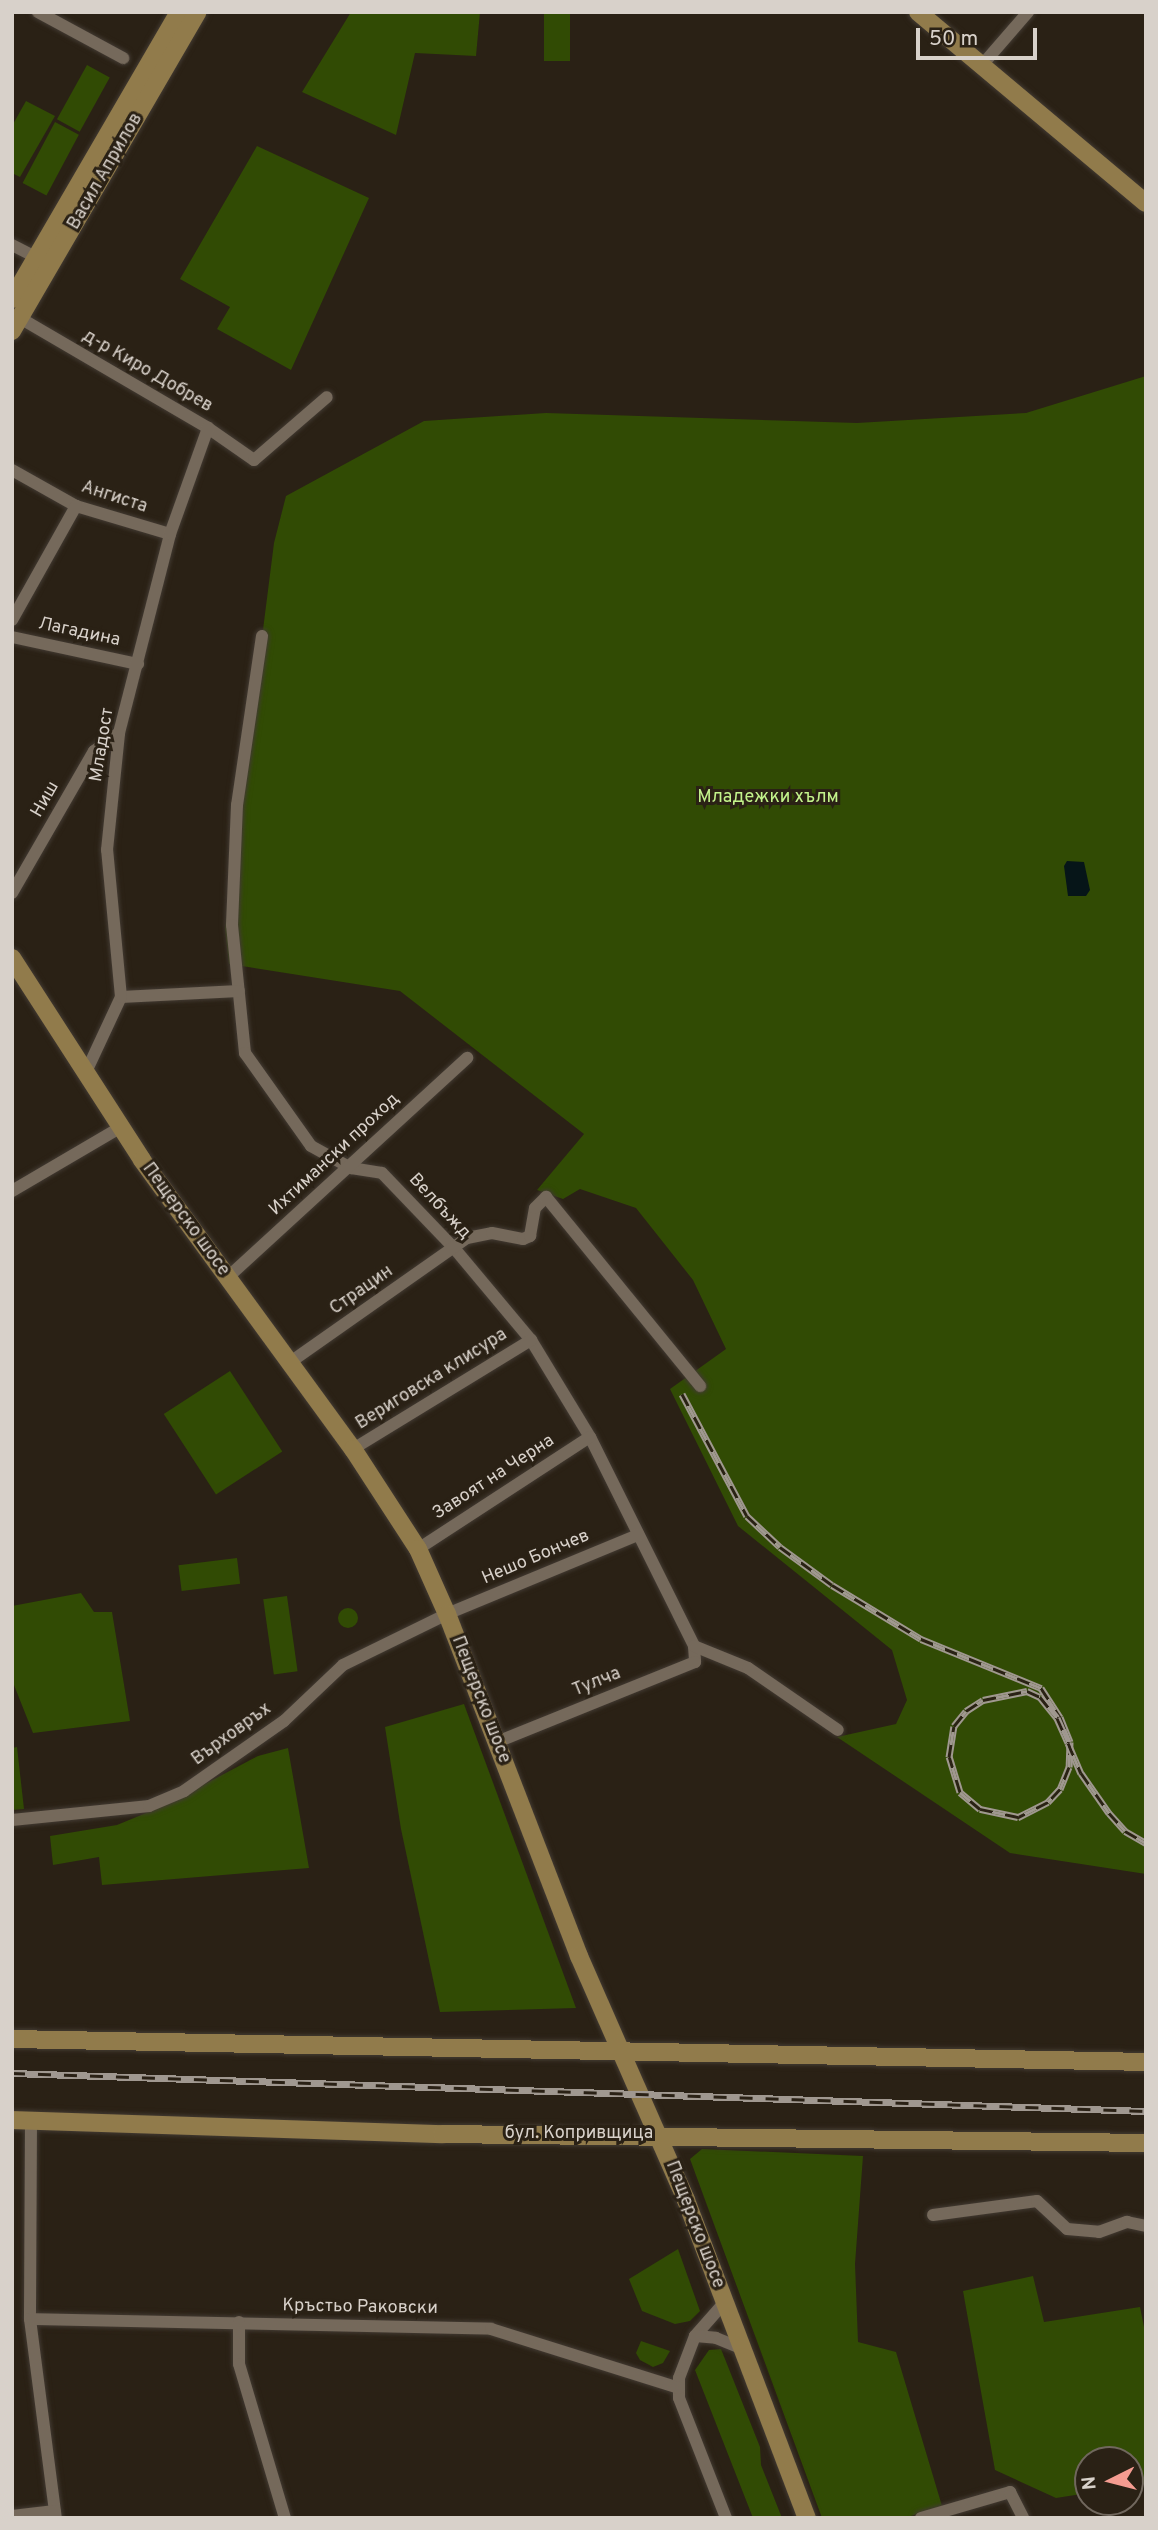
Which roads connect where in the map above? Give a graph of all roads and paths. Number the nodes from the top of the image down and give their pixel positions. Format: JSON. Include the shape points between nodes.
{"nodes":[{"id":1,"x":38,"y":12,"type":"edge"},
{"id":2,"x":178,"y":12,"type":"edge"},
{"id":3,"x":198,"y":12,"type":"edge"},
{"id":4,"x":918,"y":12,"type":"edge"},
{"id":5,"x":1028,"y":12,"type":"edge"},
{"id":6,"x":123,"y":58,"type":"dead end"},
{"id":7,"x":983,"y":64,"type":"junction"},
{"id":8,"x":1146,"y":203,"type":"edge"},
{"id":9,"x":12,"y":246,"type":"edge"},
{"id":10,"x":36,"y":257,"type":"junction"},
{"id":11,"x":12,"y":299,"type":"edge"},
{"id":12,"x":16,"y":324,"type":"edge"},
{"id":13,"x":327,"y":397,"type":"dead end"},
{"id":14,"x":208,"y":428,"type":"junction"},
{"id":15,"x":12,"y":470,"type":"edge"},
{"id":16,"x":76,"y":506,"type":"junction"},
{"id":17,"x":170,"y":534,"type":"junction"},
{"id":18,"x":12,"y":620,"type":"edge"},
{"id":19,"x":262,"y":636,"type":"dead end"},
{"id":20,"x":12,"y":637,"type":"edge"},
{"id":21,"x":138,"y":664,"type":"junction"},
{"id":22,"x":119,"y":733,"type":"junction"},
{"id":23,"x":12,"y":893,"type":"edge"},
{"id":24,"x":12,"y":958,"type":"edge"},
{"id":25,"x":239,"y":991,"type":"junction"},
{"id":26,"x":121,"y":997,"type":"junction"},
{"id":27,"x":467,"y":1058,"type":"dead end"},
{"id":28,"x":86,"y":1072,"type":"junction"},
{"id":29,"x":121,"y":1127,"type":"junction"},
{"id":30,"x":351,"y":1168,"type":"junction"},
{"id":31,"x":12,"y":1191,"type":"edge"},
{"id":32,"x":454,"y":1248,"type":"junction"},
{"id":33,"x":227,"y":1278,"type":"junction"},
{"id":34,"x":531,"y":1340,"type":"junction"},
{"id":35,"x":289,"y":1363,"type":"junction"},
{"id":36,"x":700,"y":1386,"type":"dead end"},
{"id":37,"x":590,"y":1437,"type":"junction"},
{"id":38,"x":352,"y":1449,"type":"junction"},
{"id":39,"x":638,"y":1535,"type":"junction"},
{"id":40,"x":418,"y":1549,"type":"junction"},
{"id":41,"x":447,"y":1614,"type":"junction"},
{"id":42,"x":694,"y":1646,"type":"junction"},
{"id":43,"x":838,"y":1730,"type":"dead end"},
{"id":44,"x":497,"y":1742,"type":"junction"},
{"id":45,"x":12,"y":1820,"type":"edge"},
{"id":46,"x":12,"y":2039,"type":"edge"},
{"id":47,"x":617,"y":2049,"type":"junction"},
{"id":48,"x":1146,"y":2062,"type":"edge"},
{"id":49,"x":12,"y":2120,"type":"edge"},
{"id":50,"x":31,"y":2121,"type":"junction"},
{"id":51,"x":659,"y":2134,"type":"junction"},
{"id":52,"x":1146,"y":2144,"type":"edge"},
{"id":53,"x":933,"y":2215,"type":"dead end"},
{"id":54,"x":1146,"y":2226,"type":"edge"},
{"id":55,"x":724,"y":2303,"type":"junction"},
{"id":56,"x":30,"y":2319,"type":"junction"},
{"id":57,"x":239,"y":2322,"type":"junction"},
{"id":58,"x":695,"y":2336,"type":"junction"},
{"id":59,"x":741,"y":2348,"type":"junction"},
{"id":60,"x":679,"y":2388,"type":"junction"},
{"id":61,"x":56,"y":2514,"type":"edge"},
{"id":62,"x":12,"y":2516,"type":"edge"},
{"id":63,"x":285,"y":2518,"type":"edge"},
{"id":64,"x":726,"y":2518,"type":"edge"},
{"id":65,"x":807,"y":2518,"type":"edge"},
{"id":66,"x":921,"y":2518,"type":"edge"},
{"id":67,"x":1023,"y":2518,"type":"edge"}],
"edges":[{"from":1,"to":6,"type":"street"},
{"from":2,"to":10,"type":"main road","name":"Васил Априлов"},
{"from":3,"to":12,"type":"main road","name":"Васил Априлов"},
{"from":4,"to":7,"type":"main road"},
{"from":5,"to":7,"type":"street"},
{"from":7,"to":8,"type":"main road"},
{"from":9,"to":10,"type":"street"},
{"from":10,"to":11,"type":"main road","name":"Васил Априлов"},
{"from":12,"to":14,"type":"street","name":"д-р Киро Добрев"},
{"from":13,"to":14,"type":"street","name":"д-р Киро Добрев","via":[[254,460]]},
{"from":14,"to":17,"type":"street","name":"Младост"},
{"from":15,"to":16,"type":"street","name":"Ангиста"},
{"from":16,"to":17,"type":"street","name":"Ангиста"},
{"from":16,"to":18,"type":"street"},
{"from":17,"to":21,"type":"street","name":"Младост"},
{"from":19,"to":25,"type":"street","name":"Велбъжд","via":[[237,806],[232,925]]},
{"from":20,"to":21,"type":"street","name":"Лагадина"},
{"from":21,"to":22,"type":"street","name":"Младост"},
{"from":22,"to":23,"type":"street","name":"Ниш","via":[[94,751]]},
{"from":22,"to":26,"type":"street","name":"Младост","via":[[107,850]]},
{"from":24,"to":28,"type":"main road","name":"Пещерско шосе"},
{"from":25,"to":26,"type":"street"},
{"from":25,"to":30,"type":"street","name":"Велбъжд","via":[[244,1053],[311,1146]]},
{"from":26,"to":28,"type":"street"},
{"from":27,"to":30,"type":"street","name":"Ихтимански проход"},
{"from":28,"to":29,"type":"main road","name":"Пещерско шосе"},
{"from":29,"to":31,"type":"street"},
{"from":29,"to":33,"type":"main road","name":"Пещерско шосе"},
{"from":30,"to":32,"type":"street","name":"Велбъжд","via":[[382,1174]]},
{"from":30,"to":33,"type":"street","name":"Ихтимански проход"},
{"from":32,"to":34,"type":"street","name":"Велбъжд"},
{"from":32,"to":35,"type":"street","name":"Страцин"},
{"from":32,"to":36,"type":"street","via":[[467,1238],[492,1233],[523,1240],[530,1236],[535,1208],[546,1197],[552,1199]]},
{"from":33,"to":35,"type":"main road","name":"Пещерско шосе"},
{"from":34,"to":37,"type":"street","name":"Велбъжд"},
{"from":34,"to":38,"type":"street","name":"Вериговска клисура"},
{"from":35,"to":38,"type":"main road","name":"Пещерско шосе"},
{"from":37,"to":39,"type":"street","name":"Велбъжд"},
{"from":37,"to":40,"type":"street","name":"Завоят на Черна"},
{"from":38,"to":40,"type":"main road","name":"Пещерско шосе"},
{"from":39,"to":41,"type":"street","name":"Нешо Бончев"},
{"from":39,"to":42,"type":"street","name":"Велбъжд"},
{"from":40,"to":41,"type":"main road","name":"Пещерско шосе"},
{"from":41,"to":44,"type":"main road","name":"Пещерско шосе"},
{"from":41,"to":45,"type":"street","name":"Върховръх","via":[[343,1665],[284,1721],[184,1791],[149,1806]]},
{"from":42,"to":43,"type":"street","via":[[748,1668]]},
{"from":42,"to":44,"type":"street","name":"Тулча","via":[[695,1662]]},
{"from":44,"to":47,"type":"main road","name":"Пещерско шосе"},
{"from":46,"to":47,"type":"main road"},
{"from":47,"to":48,"type":"main road"},
{"from":47,"to":51,"type":"main road","name":"Пещерско шосе"},
{"from":49,"to":50,"type":"main road","name":"бул. Копривщица"},
{"from":50,"to":51,"type":"main road","name":"бул. Копривщица","via":[[442,2134]]},
{"from":50,"to":56,"type":"street"},
{"from":51,"to":52,"type":"main road","name":"бул. Копривщица"},
{"from":51,"to":55,"type":"main road","name":"Пещерско шосе"},
{"from":53,"to":54,"type":"street","via":[[1037,2201],[1067,2229],[1099,2232],[1127,2222]]},
{"from":55,"to":58,"type":"street"},
{"from":55,"to":59,"type":"main road","name":"Пещерско шосе"},
{"from":56,"to":57,"type":"street","name":"Кръстьо Раковски"},
{"from":56,"to":61,"type":"street"},
{"from":57,"to":60,"type":"street","name":"Кръстьо Раковски","via":[[491,2329]]},
{"from":57,"to":63,"type":"street","via":[[239,2364]]},
{"from":58,"to":59,"type":"street","via":[[716,2337]]},
{"from":58,"to":60,"type":"street"},
{"from":59,"to":65,"type":"main road","name":"Пещерско шосе"},
{"from":60,"to":64,"type":"street"},
{"from":61,"to":62,"type":"street"},
{"from":66,"to":67,"type":"street","via":[[1010,2493]]}]}
